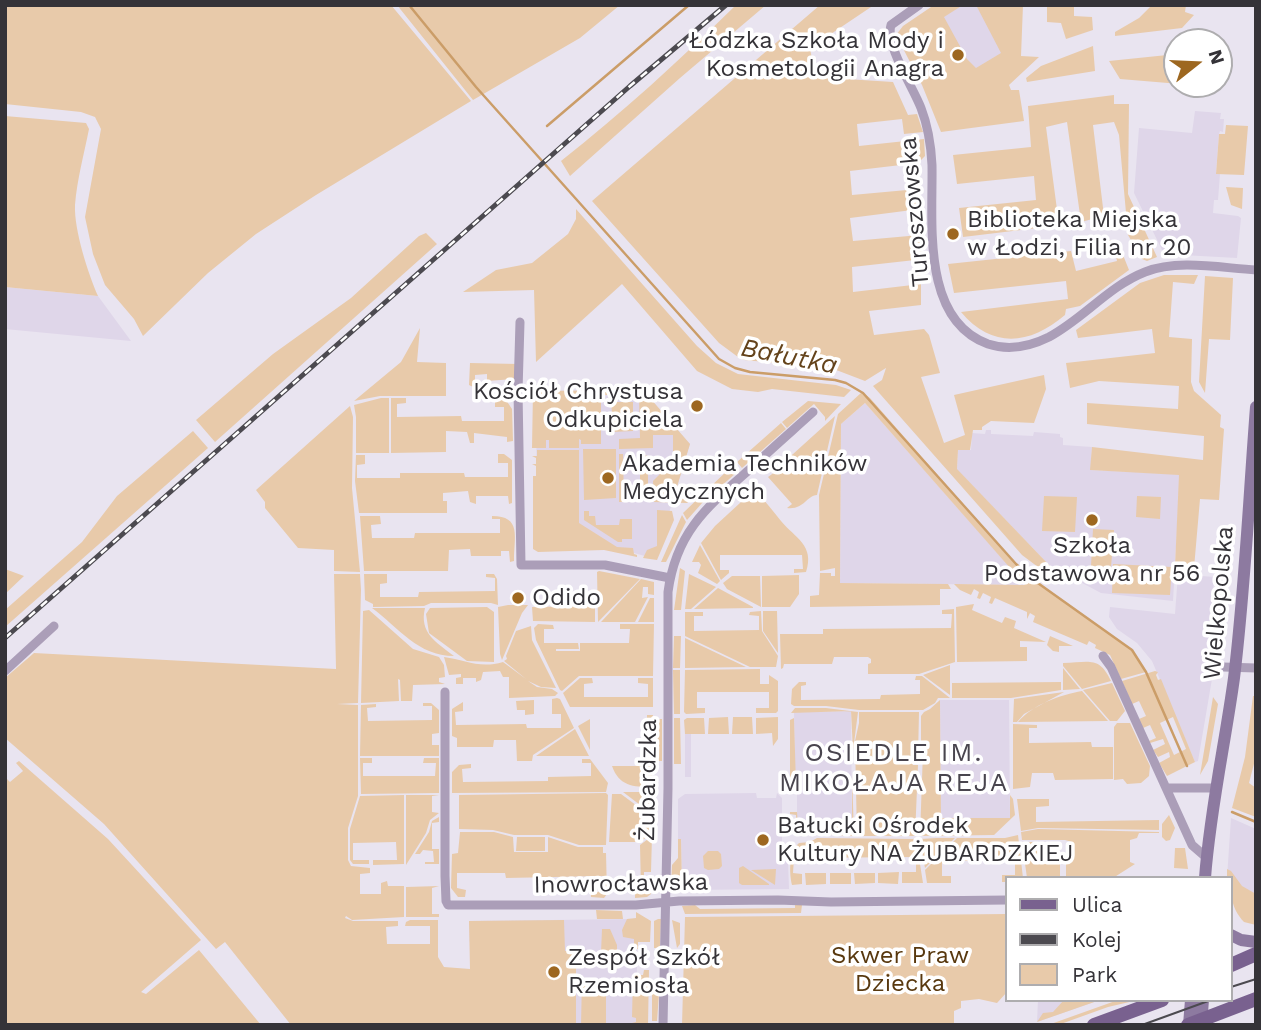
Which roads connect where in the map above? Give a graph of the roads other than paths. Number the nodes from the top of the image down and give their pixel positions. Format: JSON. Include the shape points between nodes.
{"nodes":[{"id":1,"x":919,"y":5,"type":"edge"},
{"id":2,"x":1256,"y":270,"type":"edge"},
{"id":3,"x":520,"y":322,"type":"dead end"},
{"id":4,"x":1256,"y":407,"type":"edge"},
{"id":5,"x":813,"y":412,"type":"dead end"},
{"id":6,"x":670,"y":578,"type":"junction"},
{"id":7,"x":54,"y":626,"type":"dead end"},
{"id":8,"x":1103,"y":656,"type":"dead end"},
{"id":9,"x":1229,"y":667,"type":"junction"},
{"id":10,"x":1256,"y":668,"type":"edge"},
{"id":11,"x":5,"y":671,"type":"edge"},
{"id":12,"x":445,"y":692,"type":"dead end"},
{"id":13,"x":1166,"y":788,"type":"junction"},
{"id":14,"x":1216,"y":788,"type":"junction"},
{"id":15,"x":1207,"y":858,"type":"junction"},
{"id":16,"x":1205,"y":876,"type":"edge"},
{"id":17,"x":1006,"y":900,"type":"edge"},
{"id":18,"x":666,"y":903,"type":"junction"},
{"id":19,"x":1233,"y":936,"type":"edge"},
{"id":20,"x":1256,"y":942,"type":"edge"},
{"id":21,"x":1256,"y":954,"type":"edge"},
{"id":22,"x":1233,"y":964,"type":"edge"},
{"id":23,"x":1256,"y":999,"type":"edge"},
{"id":24,"x":1156,"y":1002,"type":"edge"},
{"id":25,"x":1191,"y":1002,"type":"edge"},
{"id":26,"x":1202,"y":1002,"type":"edge"},
{"id":27,"x":1194,"y":1024,"type":"edge"},
{"id":28,"x":663,"y":1025,"type":"edge"},
{"id":29,"x":1094,"y":1025,"type":"edge"}],
"edges":[{"from":1,"to":2,"type":"street","name":"Turoszowska","via":[[891,25],[889,36],[928,130],[940,290],[953,319],[974,338],[1004,348],[1039,342],[1128,281],[1157,268]]},
{"from":3,"to":6,"type":"street","via":[[521,565],[605,565]]},
{"from":4,"to":9,"type":"street","name":"Wielkopolska"},
{"from":5,"to":6,"type":"street","name":"Żubardzka","via":[[705,509],[682,541]]},
{"from":6,"to":18,"type":"street","name":"Żubardzka"},
{"from":7,"to":11,"type":"street"},
{"from":8,"to":13,"type":"street"},
{"from":9,"to":10,"type":"street"},
{"from":9,"to":14,"type":"street","name":"Wielkopolska"},
{"from":12,"to":18,"type":"street","name":"Inowrocławska","via":[[448,905]]},
{"from":13,"to":14,"type":"street"},
{"from":13,"to":15,"type":"street","via":[[1192,845]]},
{"from":14,"to":15,"type":"street","name":"Wielkopolska"},
{"from":15,"to":16,"type":"street","name":"Wielkopolska"},
{"from":17,"to":18,"type":"street","name":"Inowrocławska"},
{"from":18,"to":28,"type":"street","name":"Żubardzka"},
{"from":19,"to":20,"type":"street"},
{"from":21,"to":22,"type":"main road"},
{"from":23,"to":27,"type":"main road"},
{"from":24,"to":29,"type":"main road"},
{"from":25,"to":27,"type":"street"},
{"from":26,"to":27,"type":"street"}]}
